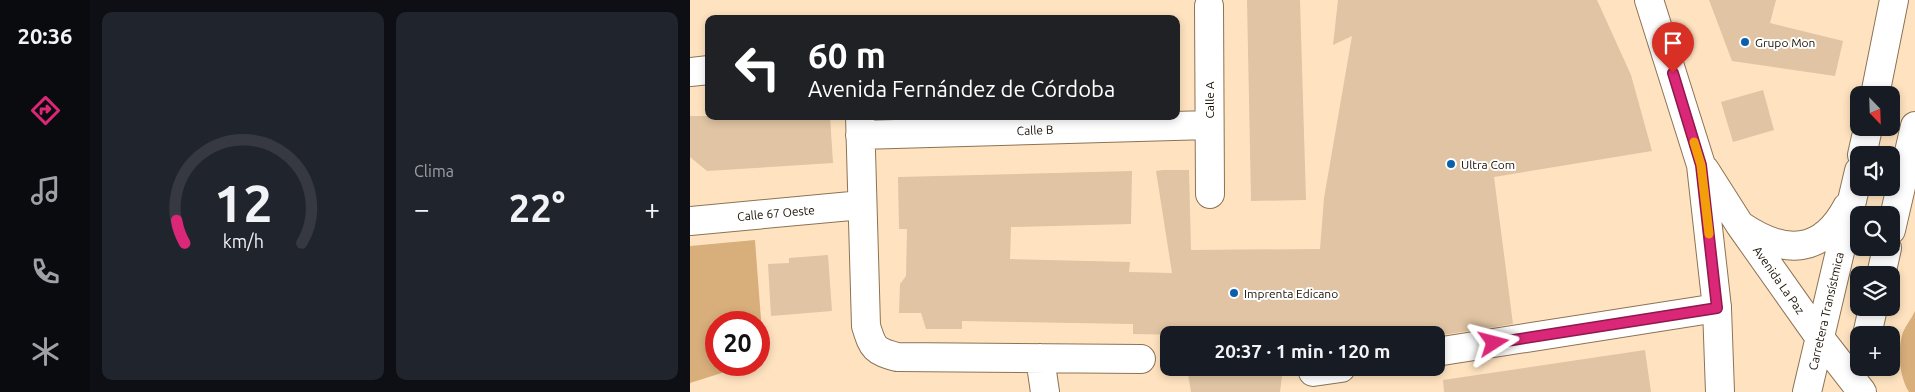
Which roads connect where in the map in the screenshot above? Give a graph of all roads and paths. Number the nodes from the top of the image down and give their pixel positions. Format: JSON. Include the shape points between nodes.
{"nodes":[{"id":1,"x":1649,"y":0,"type":"edge"},
{"id":2,"x":1894,"y":0,"type":"edge"},
{"id":3,"x":1209,"y":6,"type":"dead end"},
{"id":4,"x":705,"y":70,"type":"edge"},
{"id":5,"x":690,"y":72,"type":"edge"},
{"id":6,"x":1877,"y":86,"type":"edge"},
{"id":7,"x":1209,"y":125,"type":"junction"},
{"id":8,"x":860,"y":126,"type":"edge"},
{"id":9,"x":1915,"y":126,"type":"edge"},
{"id":10,"x":1701,"y":165,"type":"junction"},
{"id":11,"x":1210,"y":194,"type":"dead end"},
{"id":12,"x":1851,"y":196,"type":"edge"},
{"id":13,"x":1853,"y":196,"type":"edge"},
{"id":14,"x":862,"y":205,"type":"junction"},
{"id":15,"x":1897,"y":206,"type":"edge"},
{"id":16,"x":690,"y":221,"type":"edge"},
{"id":17,"x":1740,"y":225,"type":"junction"},
{"id":18,"x":1717,"y":308,"type":"junction"},
{"id":19,"x":1820,"y":338,"type":"junction"},
{"id":20,"x":1445,"y":351,"type":"edge"},
{"id":21,"x":1040,"y":358,"type":"junction"},
{"id":22,"x":1141,"y":359,"type":"dead end"},
{"id":23,"x":1858,"y":384,"type":"edge"},
{"id":24,"x":1045,"y":392,"type":"edge"},
{"id":25,"x":1720,"y":392,"type":"edge"},
{"id":26,"x":1807,"y":392,"type":"edge"}],
"edges":[{"from":1,"to":10,"type":"main road"},
{"from":2,"to":6,"type":"main road"},
{"from":3,"to":7,"type":"main road","name":"Calle A"},
{"from":4,"to":5,"type":"main road"},
{"from":7,"to":8,"type":"main road","name":"Calle B"},
{"from":7,"to":11,"type":"main road","name":"Calle A"},
{"from":8,"to":14,"type":"main road"},
{"from":9,"to":15,"type":"main road"},
{"from":10,"to":17,"type":"main road","name":"Avenida La Paz"},
{"from":10,"to":18,"type":"main road"},
{"from":12,"to":17,"type":"main road","via":[[1831,230],[1804,244],[1776,244]]},
{"from":13,"to":19,"type":"main road","name":"Carretera Transístmica"},
{"from":14,"to":16,"type":"main road","name":"Calle 67 Oeste"},
{"from":14,"to":21,"type":"main road","via":[[866,326],[871,342],[880,352],[898,358]]},
{"from":17,"to":19,"type":"main road","name":"Avenida La Paz"},
{"from":18,"to":20,"type":"main road"},
{"from":18,"to":25,"type":"main road"},
{"from":19,"to":23,"type":"main road","name":"Avenida La Paz"},
{"from":19,"to":26,"type":"main road","name":"Carretera Transístmica"},
{"from":21,"to":22,"type":"main road"},
{"from":21,"to":24,"type":"main road"}]}
